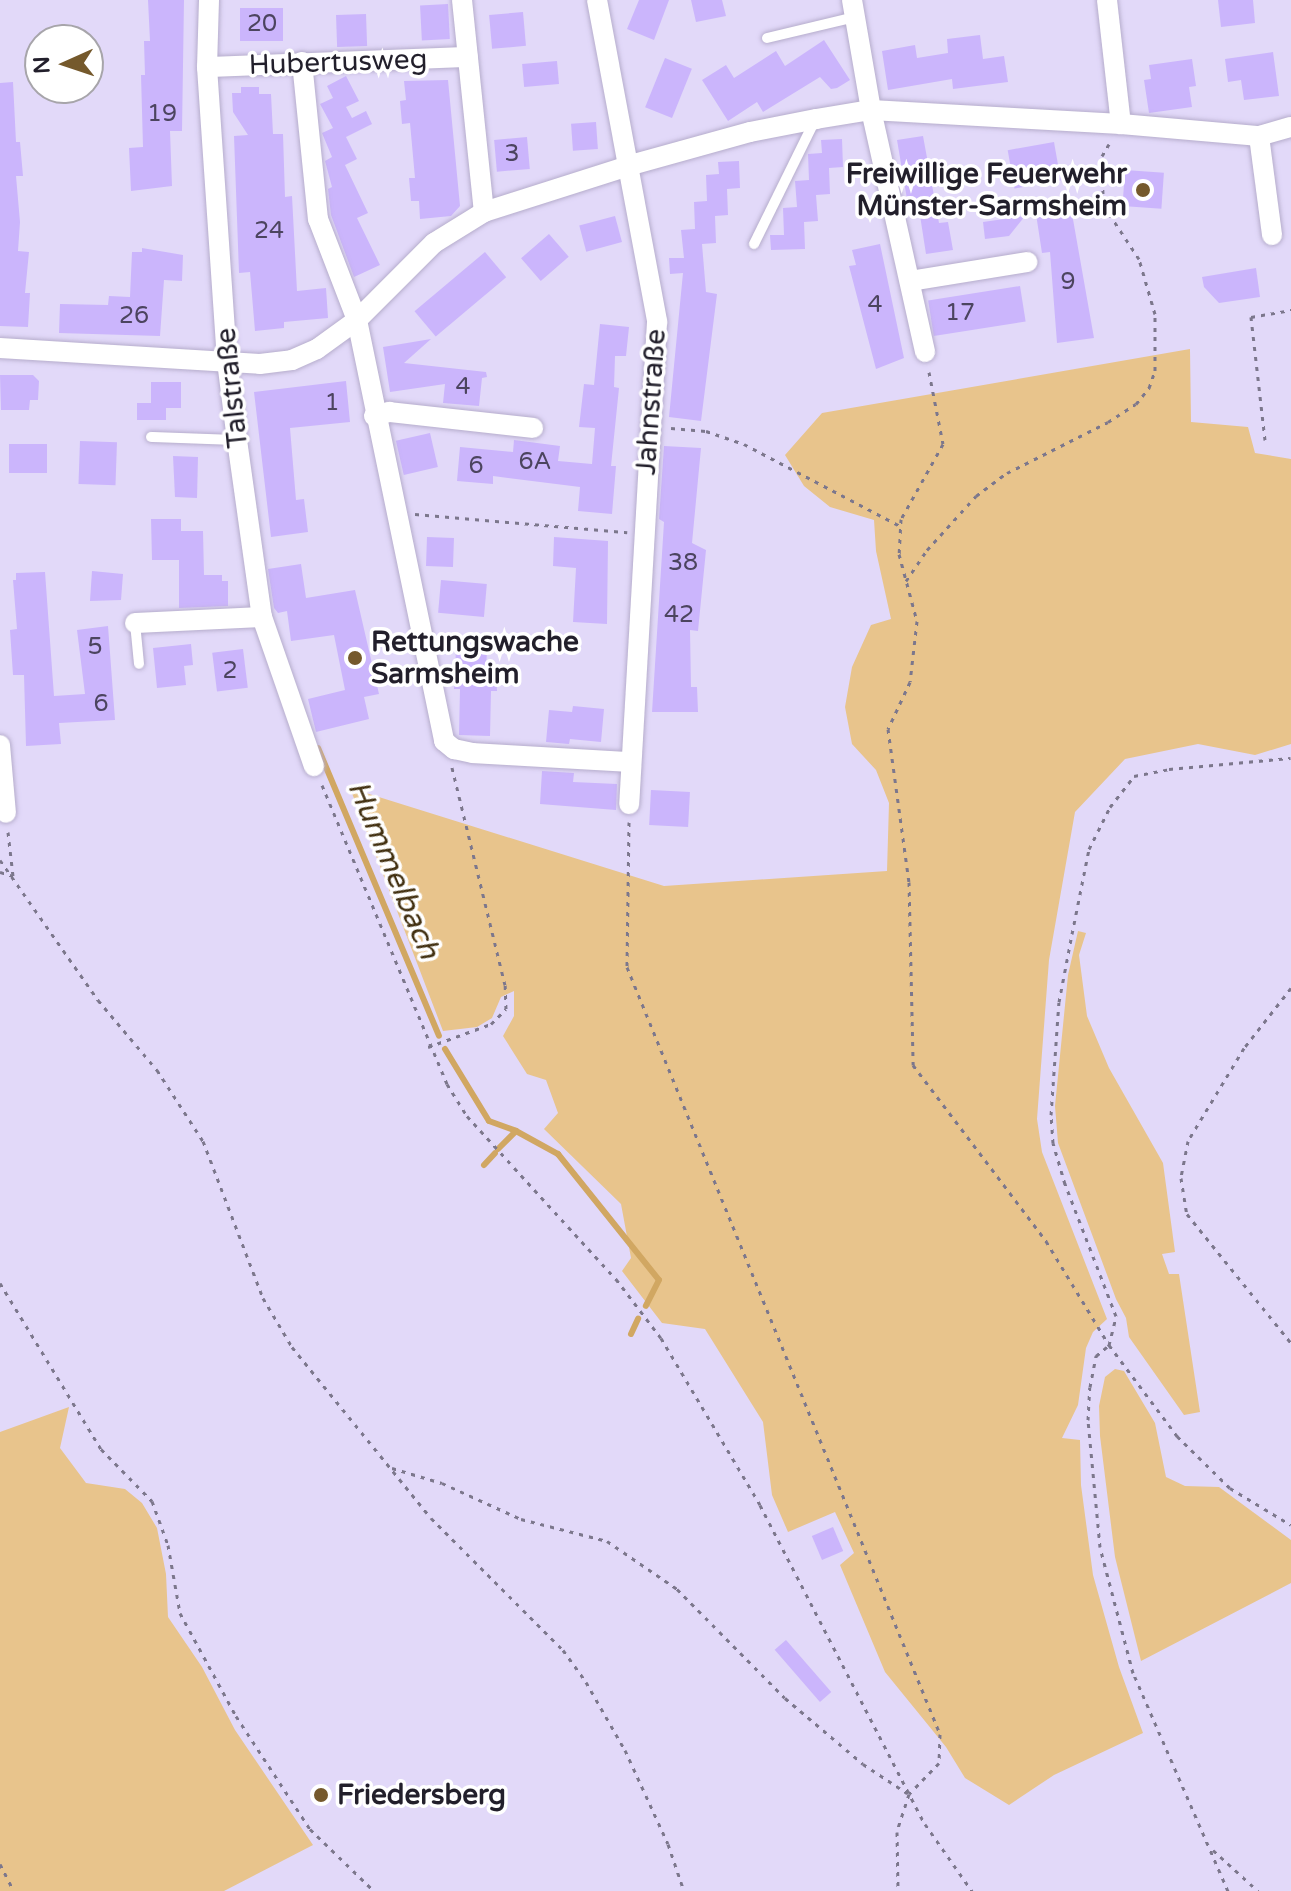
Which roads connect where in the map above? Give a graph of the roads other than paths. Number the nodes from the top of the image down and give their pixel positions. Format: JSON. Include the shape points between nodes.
{"nodes":[{"id":1,"x":209,"y":0,"type":"edge"},
{"id":2,"x":462,"y":0,"type":"edge"},
{"id":3,"x":597,"y":0,"type":"edge"},
{"id":4,"x":1107,"y":0,"type":"edge"},
{"id":5,"x":853,"y":8,"type":"edge"},
{"id":6,"x":767,"y":38,"type":"dead end"},
{"id":7,"x":468,"y":57,"type":"junction"},
{"id":8,"x":302,"y":62,"type":"junction"},
{"id":9,"x":207,"y":67,"type":"junction"},
{"id":10,"x":871,"y":110,"type":"junction"},
{"id":11,"x":816,"y":119,"type":"junction"},
{"id":12,"x":1121,"y":124,"type":"junction"},
{"id":13,"x":1291,"y":127,"type":"edge"},
{"id":14,"x":1259,"y":136,"type":"junction"},
{"id":15,"x":631,"y":165,"type":"junction"},
{"id":16,"x":484,"y":212,"type":"junction"},
{"id":17,"x":1272,"y":235,"type":"dead end"},
{"id":18,"x":754,"y":244,"type":"dead end"},
{"id":19,"x":1027,"y":262,"type":"dead end"},
{"id":20,"x":910,"y":281,"type":"junction"},
{"id":21,"x":357,"y":320,"type":"junction"},
{"id":22,"x":0,"y":348,"type":"edge"},
{"id":23,"x":925,"y":352,"type":"road end"},
{"id":24,"x":227,"y":361,"type":"junction"},
{"id":25,"x":374,"y":416,"type":"junction"},
{"id":26,"x":533,"y":428,"type":"dead end"},
{"id":27,"x":151,"y":437,"type":"dead end"},
{"id":28,"x":237,"y":440,"type":"junction"},
{"id":29,"x":262,"y":617,"type":"junction"},
{"id":30,"x":135,"y":623,"type":"joint"},
{"id":31,"x":139,"y":664,"type":"dead end"},
{"id":32,"x":0,"y":745,"type":"edge"},
{"id":33,"x":630,"y":762,"type":"junction"},
{"id":34,"x":314,"y":766,"type":"road end"},
{"id":35,"x":629,"y":804,"type":"road end"},
{"id":36,"x":6,"y":813,"type":"road end"}],
"edges":[{"from":1,"to":9,"type":"street","name":"Talstraße"},
{"from":2,"to":7,"type":"street"},
{"from":3,"to":15,"type":"street","name":"Jahnstraße"},
{"from":4,"to":12,"type":"street"},
{"from":5,"to":6,"type":"lane"},
{"from":5,"to":10,"type":"street"},
{"from":7,"to":8,"type":"street","name":"Hubertusweg"},
{"from":7,"to":16,"type":"street"},
{"from":8,"to":9,"type":"street","name":"Hubertusweg"},
{"from":8,"to":21,"type":"street","via":[[318,219]]},
{"from":9,"to":24,"type":"street","name":"Talstraße"},
{"from":10,"to":11,"type":"street"},
{"from":10,"to":12,"type":"street"},
{"from":10,"to":20,"type":"street"},
{"from":11,"to":15,"type":"street"},
{"from":11,"to":18,"type":"lane"},
{"from":12,"to":14,"type":"street"},
{"from":13,"to":14,"type":"street"},
{"from":14,"to":17,"type":"street"},
{"from":15,"to":16,"type":"street"},
{"from":15,"to":33,"type":"street","name":"Jahnstraße","via":[[657,322]]},
{"from":16,"to":21,"type":"street","via":[[434,243]]},
{"from":19,"to":20,"type":"street"},
{"from":20,"to":23,"type":"street"},
{"from":21,"to":24,"type":"street","via":[[292,360]]},
{"from":21,"to":25,"type":"street"},
{"from":22,"to":24,"type":"street"},
{"from":24,"to":28,"type":"street","name":"Talstraße"},
{"from":25,"to":26,"type":"street","via":[[389,412]]},
{"from":25,"to":33,"type":"street","via":[[444,741],[454,749]]},
{"from":27,"to":28,"type":"lane"},
{"from":28,"to":29,"type":"street","name":"Talstraße"},
{"from":29,"to":30,"type":"street"},
{"from":29,"to":34,"type":"street","name":"Talstraße"},
{"from":30,"to":31,"type":"lane"},
{"from":32,"to":36,"type":"street"},
{"from":33,"to":35,"type":"street","name":"Jahnstraße"}]}
